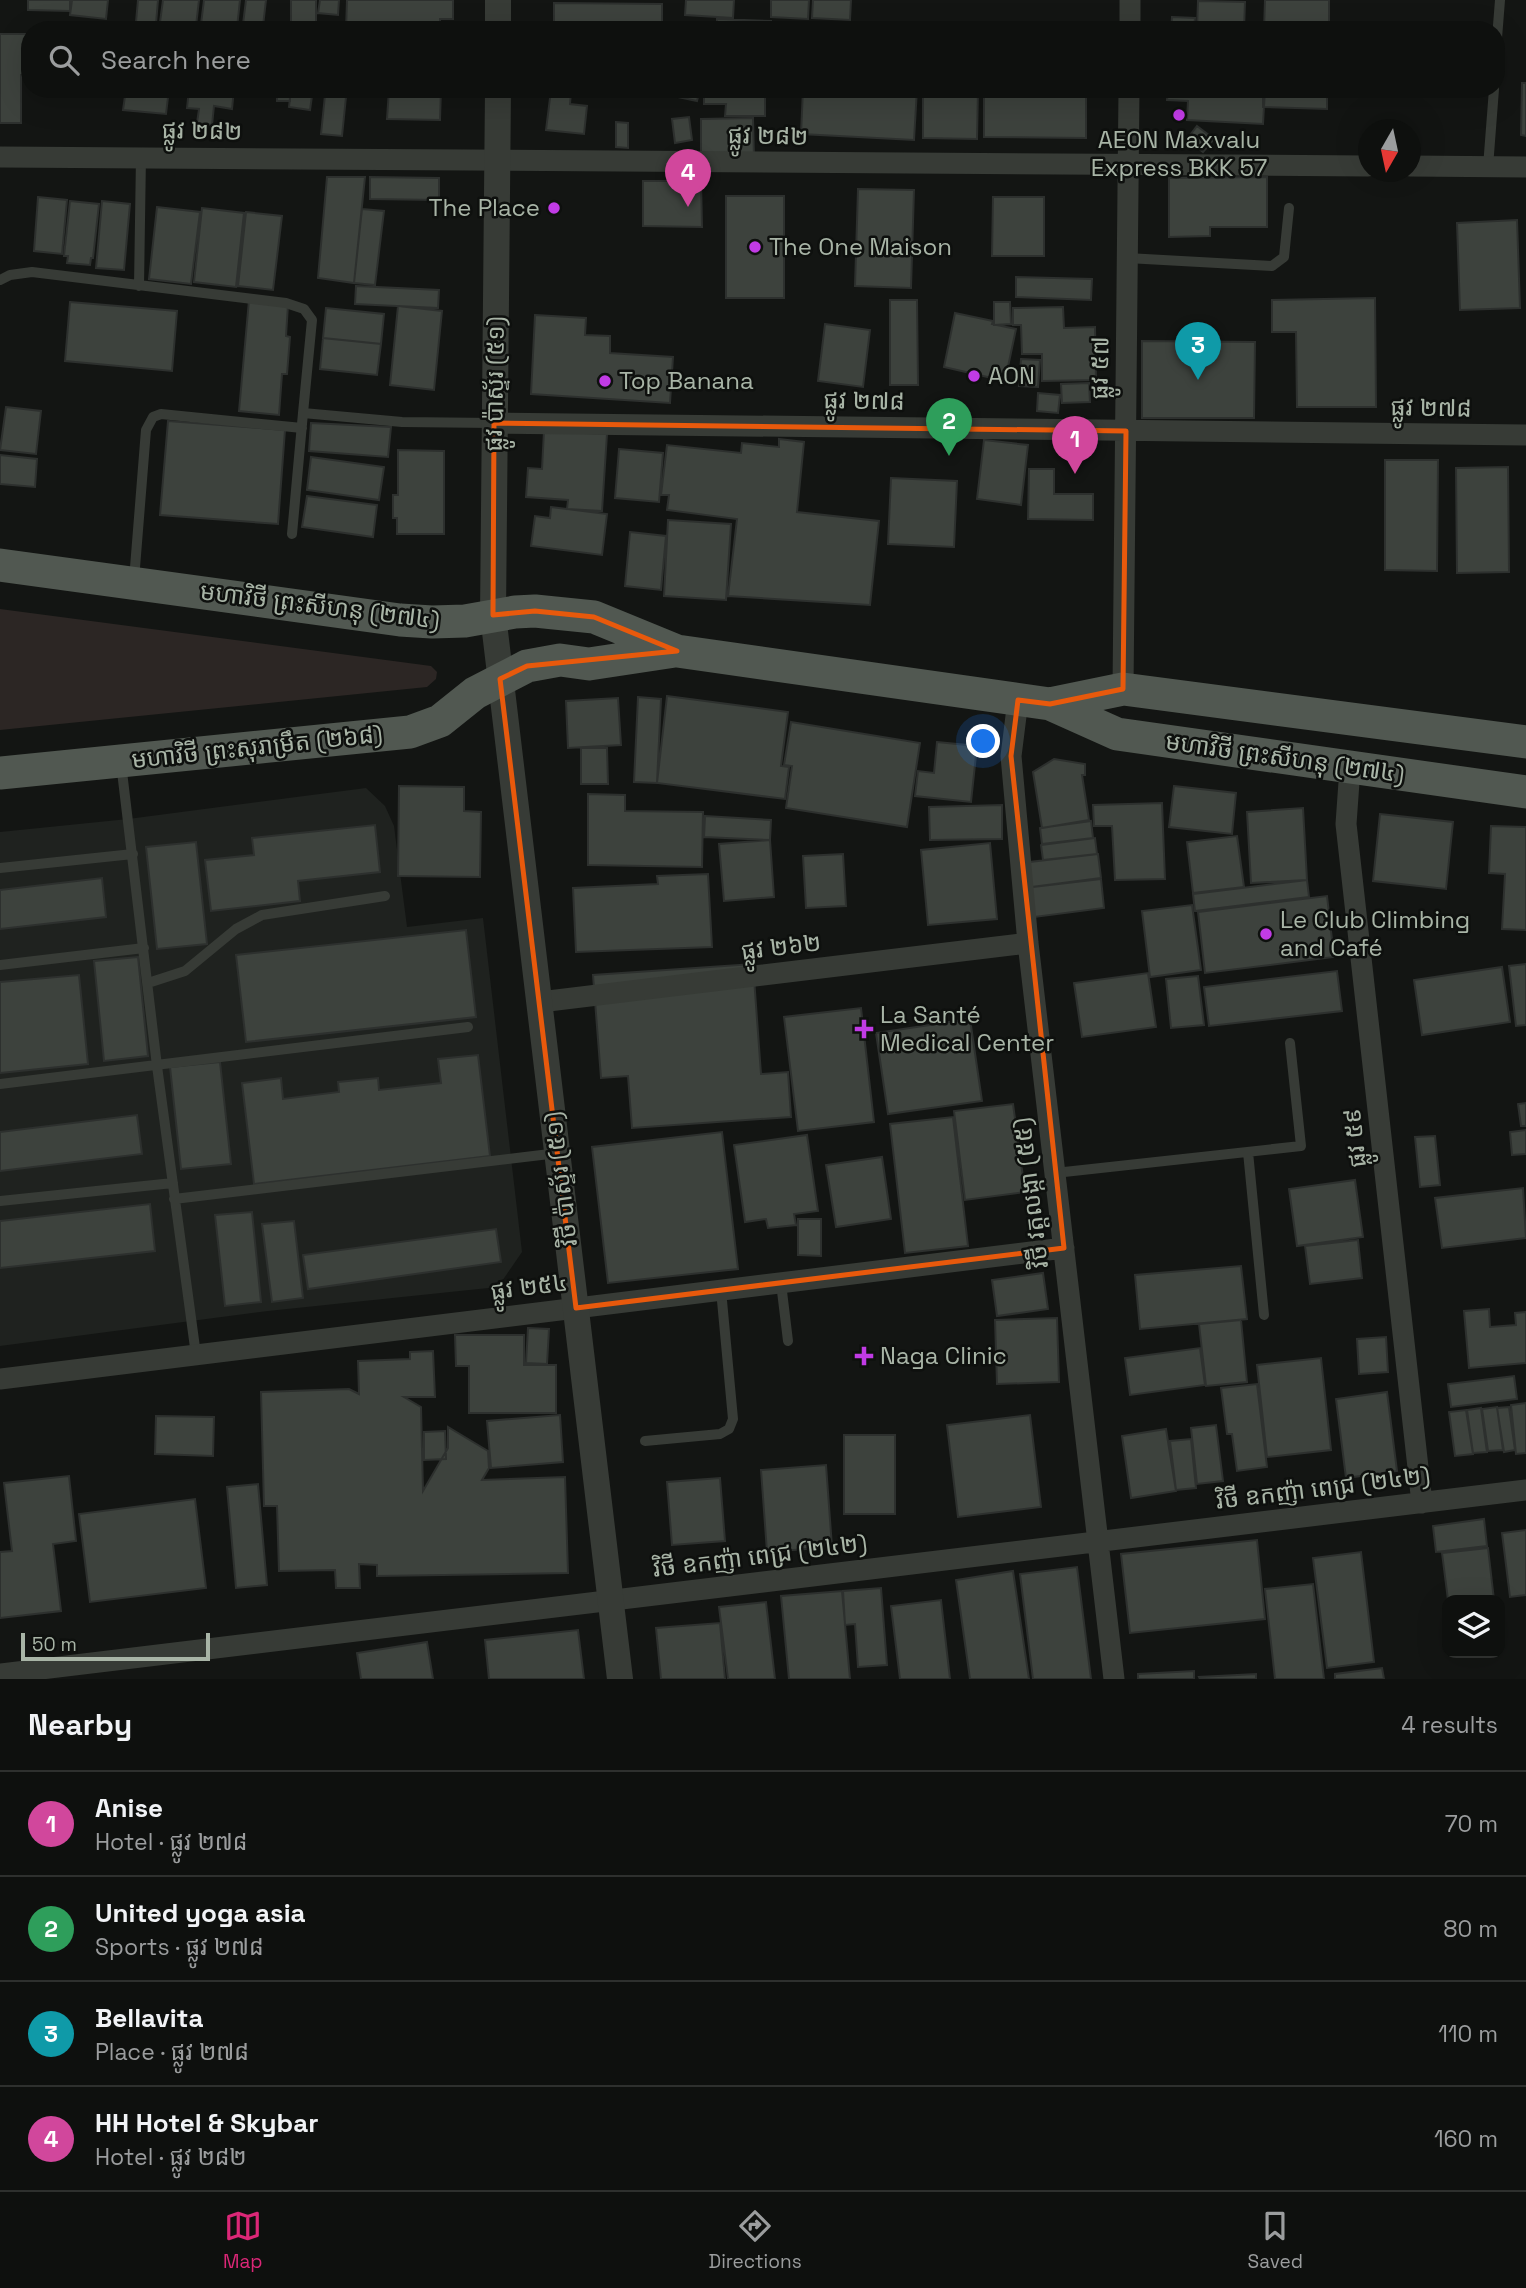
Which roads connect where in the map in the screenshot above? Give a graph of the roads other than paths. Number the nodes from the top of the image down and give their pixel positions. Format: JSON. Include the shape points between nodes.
{"nodes":[{"id":1,"x":498,"y":0,"type":"edge"},
{"id":2,"x":1130,"y":0,"type":"edge"},
{"id":3,"x":1500,"y":0,"type":"edge"},
{"id":4,"x":498,"y":21,"type":"edge"},
{"id":5,"x":1130,"y":21,"type":"edge"},
{"id":6,"x":1498,"y":21,"type":"edge"},
{"id":7,"x":498,"y":98,"type":"edge"},
{"id":8,"x":1129,"y":98,"type":"edge"},
{"id":9,"x":1493,"y":98,"type":"edge"},
{"id":10,"x":141,"y":156,"type":"junction"},
{"id":11,"x":0,"y":157,"type":"edge"},
{"id":12,"x":497,"y":160,"type":"junction"},
{"id":13,"x":1129,"y":166,"type":"junction"},
{"id":14,"x":1358,"y":166,"type":"edge"},
{"id":15,"x":1421,"y":166,"type":"edge"},
{"id":16,"x":1488,"y":167,"type":"junction"},
{"id":17,"x":1526,"y":167,"type":"edge"},
{"id":18,"x":1289,"y":208,"type":"dead end"},
{"id":19,"x":1127,"y":258,"type":"junction"},
{"id":20,"x":0,"y":280,"type":"edge"},
{"id":21,"x":139,"y":286,"type":"junction"},
{"id":22,"x":303,"y":413,"type":"junction"},
{"id":23,"x":495,"y":424,"type":"junction"},
{"id":24,"x":302,"y":428,"type":"junction"},
{"id":25,"x":1126,"y":431,"type":"junction"},
{"id":26,"x":1526,"y":435,"type":"edge"},
{"id":27,"x":292,"y":534,"type":"dead end"},
{"id":28,"x":0,"y":565,"type":"edge"},
{"id":29,"x":134,"y":582,"type":"junction"},
{"id":30,"x":493,"y":615,"type":"junction"},
{"id":31,"x":677,"y":651,"type":"junction"},
{"id":32,"x":500,"y":679,"type":"junction"},
{"id":33,"x":1123,"y":689,"type":"junction"},
{"id":34,"x":1034,"y":702,"type":"junction"},
{"id":35,"x":1526,"y":743,"type":"edge"},
{"id":36,"x":121,"y":761,"type":"junction"},
{"id":37,"x":1350,"y":768,"type":"junction"},
{"id":38,"x":0,"y":773,"type":"edge"},
{"id":39,"x":1526,"y":792,"type":"edge"},
{"id":40,"x":133,"y":854,"type":"junction"},
{"id":41,"x":0,"y":868,"type":"edge"},
{"id":42,"x":385,"y":896,"type":"dead end"},
{"id":43,"x":1028,"y":943,"type":"junction"},
{"id":44,"x":144,"y":948,"type":"junction"},
{"id":45,"x":0,"y":965,"type":"edge"},
{"id":46,"x":148,"y":983,"type":"junction"},
{"id":47,"x":540,"y":1002,"type":"junction"},
{"id":48,"x":468,"y":1027,"type":"dead end"},
{"id":49,"x":1290,"y":1043,"type":"dead end"},
{"id":50,"x":157,"y":1066,"type":"junction"},
{"id":51,"x":0,"y":1084,"type":"edge"},
{"id":52,"x":1248,"y":1152,"type":"junction"},
{"id":53,"x":558,"y":1153,"type":"junction"},
{"id":54,"x":1055,"y":1173,"type":"junction"},
{"id":55,"x":173,"y":1183,"type":"junction"},
{"id":56,"x":174,"y":1199,"type":"junction"},
{"id":57,"x":0,"y":1201,"type":"edge"},
{"id":58,"x":1064,"y":1248,"type":"junction"},
{"id":59,"x":781,"y":1283,"type":"junction"},
{"id":60,"x":721,"y":1290,"type":"junction"},
{"id":61,"x":576,"y":1308,"type":"junction"},
{"id":62,"x":1264,"y":1315,"type":"dead end"},
{"id":63,"x":788,"y":1341,"type":"dead end"},
{"id":64,"x":195,"y":1355,"type":"junction"},
{"id":65,"x":0,"y":1379,"type":"edge"},
{"id":66,"x":645,"y":1441,"type":"dead end"},
{"id":67,"x":1526,"y":1490,"type":"edge"},
{"id":68,"x":1422,"y":1503,"type":"junction"},
{"id":69,"x":1098,"y":1542,"type":"junction"},
{"id":70,"x":611,"y":1600,"type":"junction"},
{"id":71,"x":0,"y":1674,"type":"edge"},
{"id":72,"x":620,"y":1679,"type":"edge"},
{"id":73,"x":1114,"y":1679,"type":"edge"}],
"edges":[{"from":1,"to":4,"type":"street"},
{"from":2,"to":5,"type":"street"},
{"from":3,"to":6,"type":"lane"},
{"from":7,"to":12,"type":"street","name":"ផ្លូវ ប៉ាស្ទ័រ (៥១)"},
{"from":8,"to":13,"type":"street","name":"ផ្លូវ ៥៧"},
{"from":9,"to":16,"type":"lane"},
{"from":10,"to":11,"type":"street","name":"ផ្លូវ ២៨២"},
{"from":10,"to":12,"type":"street","name":"ផ្លូវ ២៨២"},
{"from":10,"to":21,"type":"lane"},
{"from":12,"to":13,"type":"street","name":"ផ្លូវ ២៨២"},
{"from":12,"to":23,"type":"street","name":"ផ្លូវ ប៉ាស្ទ័រ (៥១)"},
{"from":13,"to":14,"type":"street","name":"ផ្លូវ ២៨២"},
{"from":13,"to":19,"type":"street","name":"ផ្លូវ ៥៧"},
{"from":15,"to":16,"type":"street"},
{"from":16,"to":17,"type":"street"},
{"from":18,"to":19,"type":"lane","via":[[1284,257],[1272,266]]},
{"from":19,"to":25,"type":"street","name":"ផ្លូវ ៥៧"},
{"from":20,"to":21,"type":"lane","via":[[32,272]]},
{"from":21,"to":22,"type":"lane","via":[[304,309],[312,320]]},
{"from":22,"to":23,"type":"lane"},
{"from":22,"to":24,"type":"lane"},
{"from":23,"to":25,"type":"street","name":"ផ្លូវ ២៧៨"},
{"from":23,"to":30,"type":"street","name":"ផ្លូវ ប៉ាស្ទ័រ (៥១)"},
{"from":24,"to":27,"type":"lane"},
{"from":24,"to":29,"type":"lane","via":[[160,414],[153,417],[146,430]]},
{"from":25,"to":26,"type":"street","name":"ផ្លូវ ២៧៨"},
{"from":25,"to":33,"type":"street","name":"ផ្លូវ ៥៧"},
{"from":28,"to":29,"type":"main road","name":"មហាវិថី ព្រះសីហនុ (២៧៤)"},
{"from":29,"to":30,"type":"main road","name":"មហាវិថី ព្រះសីហនុ (២៧៤)","via":[[400,620],[465,621]]},
{"from":30,"to":31,"type":"main road","name":"មហាវិថី ព្រះសីហនុ (២៧៤)","via":[[535,611],[594,617]]},
{"from":30,"to":32,"type":"street","name":"ផ្លូវ ប៉ាស្ទ័រ (៥១)"},
{"from":31,"to":32,"type":"main road","name":"មហាវិថី ព្រះសីហនុ (២៧៤)","via":[[589,664],[560,660],[527,666]]},
{"from":31,"to":34,"type":"main road","name":"មហាវិថី ព្រះសីហនុ (២៧៤)"},
{"from":32,"to":36,"type":"main road","name":"មហាវិថី ព្រះសុរាម្រឹត (២៦៨)","via":[[440,721],[410,732]]},
{"from":32,"to":47,"type":"street","name":"វិថី ប៉ាស្ទ័រ (៥១)"},
{"from":33,"to":34,"type":"main road","name":"មហាវិថី ព្រះសីហនុ (២៧៤)"},
{"from":33,"to":35,"type":"main road","name":"មហាវិថី ព្រះសីហនុ (២៧៤)"},
{"from":34,"to":37,"type":"main road","name":"មហាវិថី ព្រះសីហនុ (២៧៤)","via":[[1117,734]]},
{"from":34,"to":43,"type":"street","name":"វិថី វត្តលង្កា (៥៥)","via":[[1011,756]]},
{"from":36,"to":38,"type":"main road","name":"មហាវិថី ព្រះសុរាម្រឹត (២៦៨)"},
{"from":36,"to":40,"type":"lane"},
{"from":37,"to":39,"type":"main road","name":"មហាវិថី ព្រះសីហនុ (២៧៤)"},
{"from":37,"to":68,"type":"street","name":"ផ្លូវ ៥៩","via":[[1346,824]]},
{"from":40,"to":41,"type":"lane"},
{"from":40,"to":44,"type":"lane"},
{"from":42,"to":46,"type":"lane","via":[[262,915],[236,929],[185,971]]},
{"from":43,"to":47,"type":"street","name":"ផ្លូវ ២៦២"},
{"from":43,"to":54,"type":"street","name":"វិថី វត្តលង្កា (៥៥)"},
{"from":44,"to":45,"type":"lane"},
{"from":44,"to":46,"type":"lane"},
{"from":46,"to":50,"type":"lane"},
{"from":47,"to":53,"type":"street","name":"វិថី ប៉ាស្ទ័រ (៥១)"},
{"from":48,"to":50,"type":"lane"},
{"from":49,"to":52,"type":"lane","via":[[1301,1146]]},
{"from":50,"to":51,"type":"lane"},
{"from":50,"to":55,"type":"lane"},
{"from":52,"to":54,"type":"lane"},
{"from":52,"to":62,"type":"lane"},
{"from":53,"to":56,"type":"lane"},
{"from":53,"to":61,"type":"street","name":"វិថី ប៉ាស្ទ័រ (៥១)"},
{"from":54,"to":58,"type":"street","name":"វិថី វត្តលង្កា (៥៥)"},
{"from":55,"to":56,"type":"lane"},
{"from":55,"to":57,"type":"lane"},
{"from":56,"to":64,"type":"lane"},
{"from":58,"to":59,"type":"street","name":"ផ្លូវ ២៥៤"},
{"from":58,"to":69,"type":"street","name":"វិថី វត្តលង្កា (៥៥)"},
{"from":59,"to":60,"type":"street","name":"ផ្លូវ ២៥៤"},
{"from":59,"to":63,"type":"lane"},
{"from":60,"to":61,"type":"street","name":"ផ្លូវ ២៥៤"},
{"from":60,"to":66,"type":"lane","via":[[733,1419],[729,1429],[720,1434]]},
{"from":61,"to":64,"type":"street","name":"ផ្លូវ ២៥៤"},
{"from":61,"to":70,"type":"street","name":"វិថី ប៉ាស្ទ័រ (៥១)"},
{"from":64,"to":65,"type":"street","name":"ផ្លូវ ២៥៤"},
{"from":67,"to":68,"type":"street","name":"វិថី ឧកញ៉ា ពេជ្រ (២៤២)"},
{"from":68,"to":69,"type":"street","name":"វិថី ឧកញ៉ា ពេជ្រ (២៤២)"},
{"from":69,"to":70,"type":"street","name":"វិថី ឧកញ៉ា ពេជ្រ (២៤២)"},
{"from":69,"to":73,"type":"street","name":"វិថី វត្តលង្កា (៥៥)"},
{"from":70,"to":71,"type":"street","name":"វិថី ឧកញ៉ា ពេជ្រ (២៤២)"},
{"from":70,"to":72,"type":"street","name":"វិថី ប៉ាស្ទ័រ (៥១)"}]}
